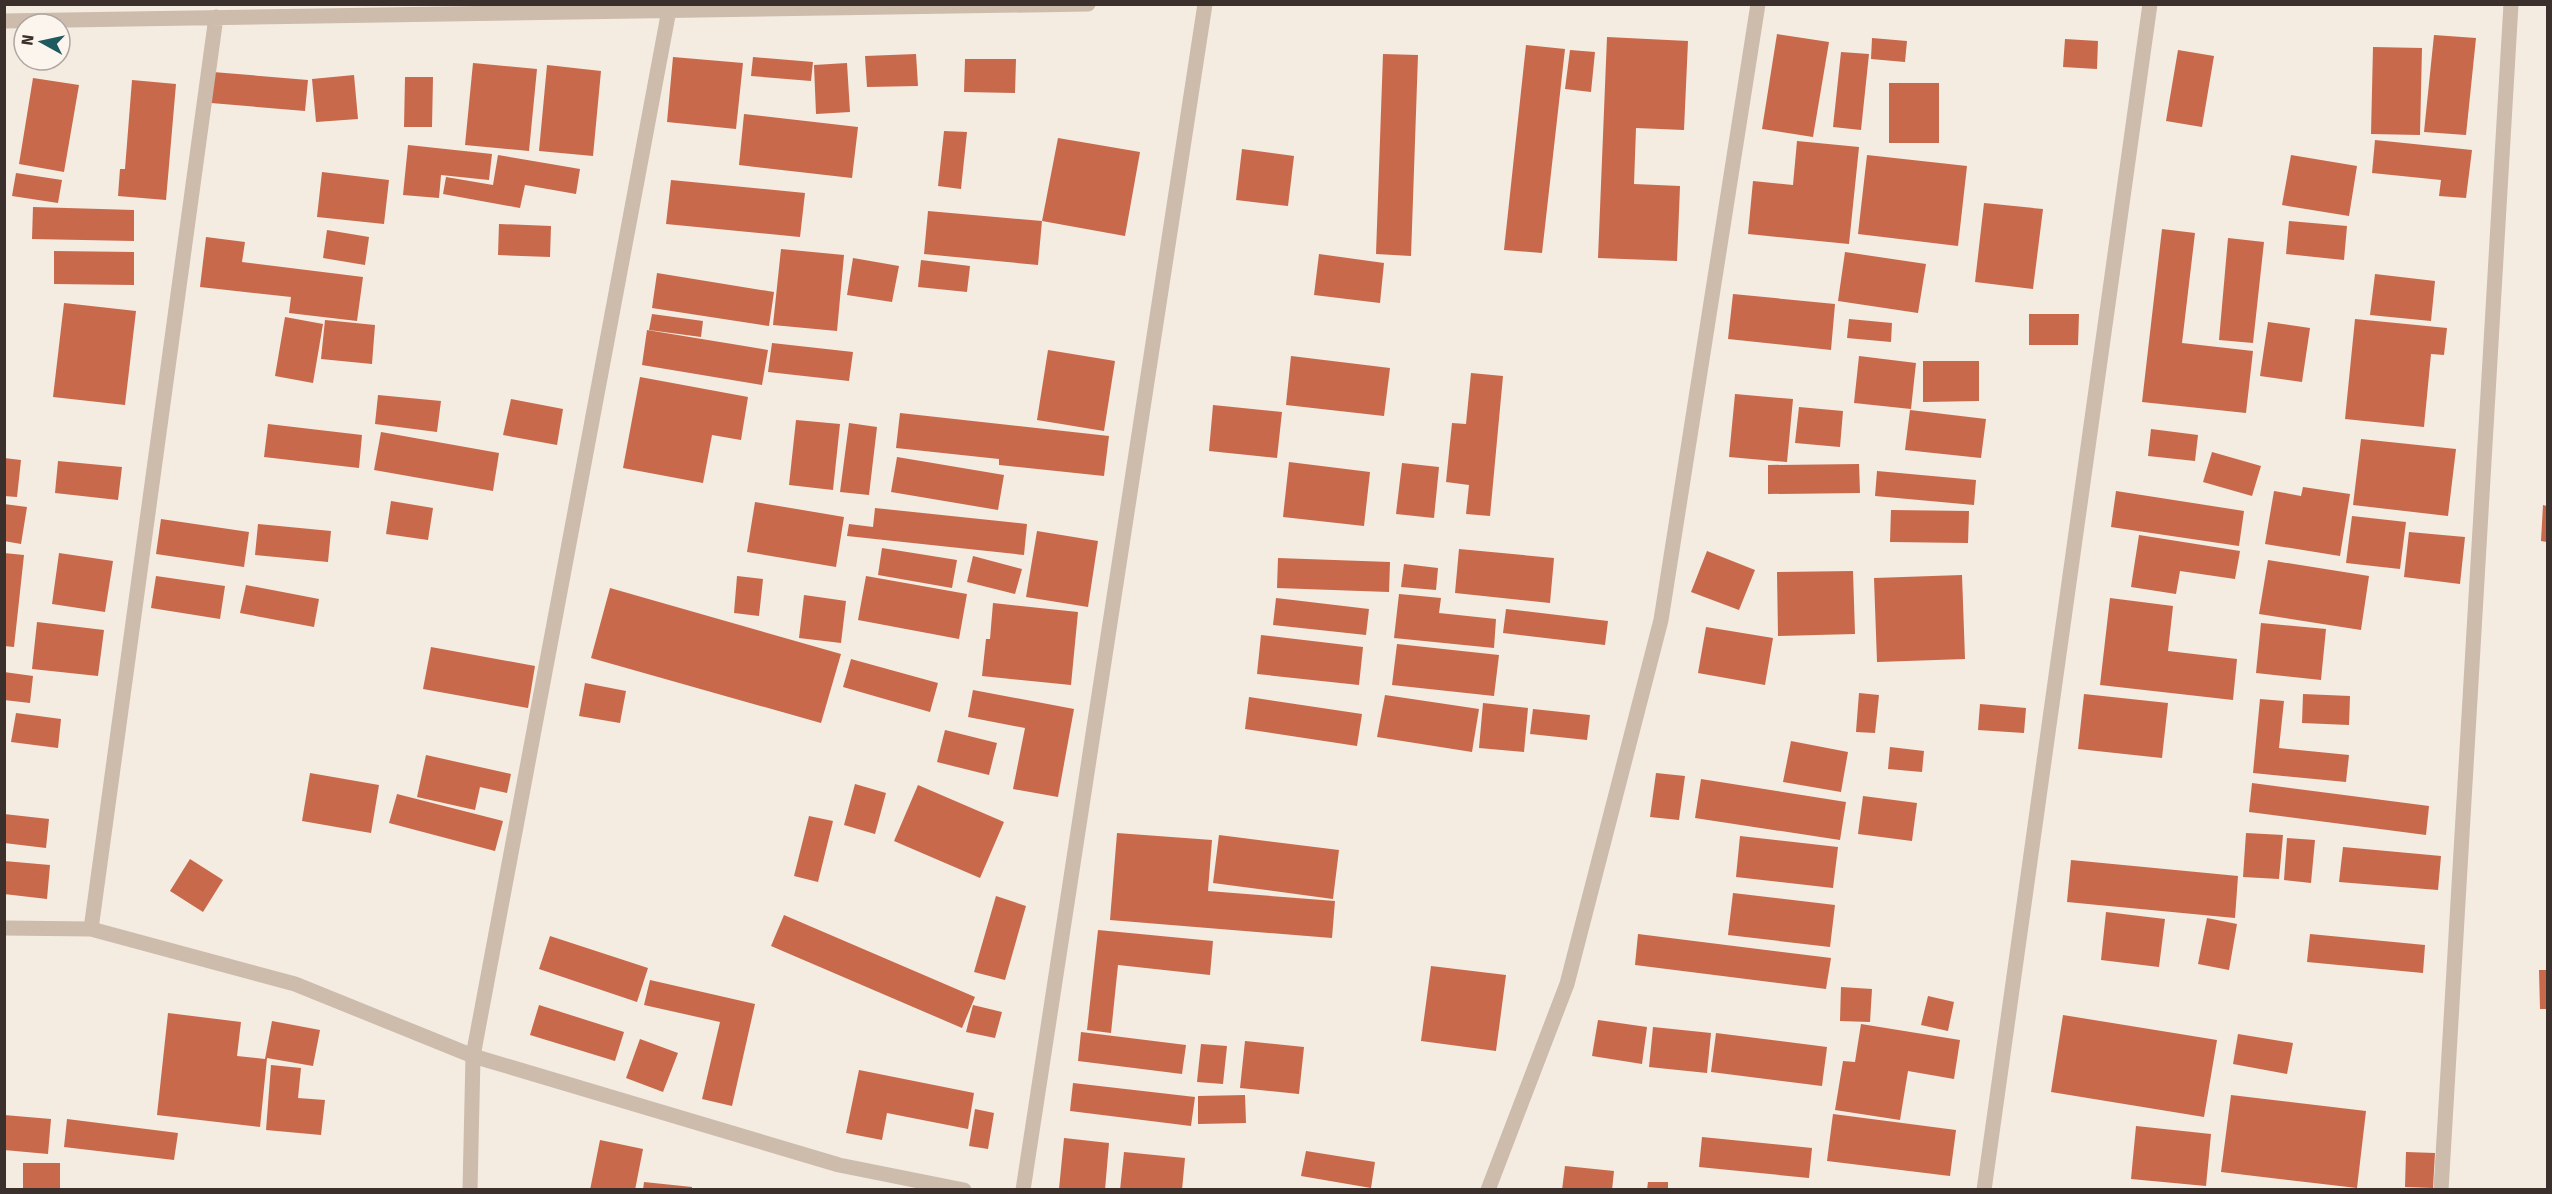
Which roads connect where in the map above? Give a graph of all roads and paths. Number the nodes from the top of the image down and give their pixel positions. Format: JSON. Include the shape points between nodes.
{"nodes":[{"id":1,"x":1088,"y":4,"type":"edge"},
{"id":2,"x":1205,"y":4,"type":"edge"},
{"id":3,"x":1758,"y":4,"type":"edge"},
{"id":4,"x":2150,"y":4,"type":"edge"},
{"id":5,"x":2511,"y":4,"type":"edge"},
{"id":6,"x":669,"y":10,"type":"junction"},
{"id":7,"x":216,"y":17,"type":"junction"},
{"id":8,"x":4,"y":21,"type":"edge"},
{"id":9,"x":4,"y":928,"type":"edge"},
{"id":10,"x":91,"y":929,"type":"junction"},
{"id":11,"x":473,"y":1056,"type":"junction"},
{"id":12,"x":470,"y":1190,"type":"edge"},
{"id":13,"x":964,"y":1190,"type":"edge"},
{"id":14,"x":1023,"y":1190,"type":"edge"},
{"id":15,"x":1488,"y":1190,"type":"edge"},
{"id":16,"x":1984,"y":1190,"type":"edge"},
{"id":17,"x":2441,"y":1190,"type":"edge"}],
"edges":[{"from":1,"to":6,"type":"street"},
{"from":2,"to":14,"type":"street"},
{"from":3,"to":15,"type":"street","via":[[1661,620],[1567,984]]},
{"from":4,"to":16,"type":"street"},
{"from":5,"to":17,"type":"street"},
{"from":6,"to":7,"type":"street"},
{"from":6,"to":11,"type":"street"},
{"from":7,"to":8,"type":"street"},
{"from":7,"to":10,"type":"street"},
{"from":9,"to":10,"type":"street"},
{"from":10,"to":11,"type":"street","via":[[295,984]]},
{"from":11,"to":12,"type":"street"},
{"from":11,"to":13,"type":"street","via":[[838,1165]]}]}
